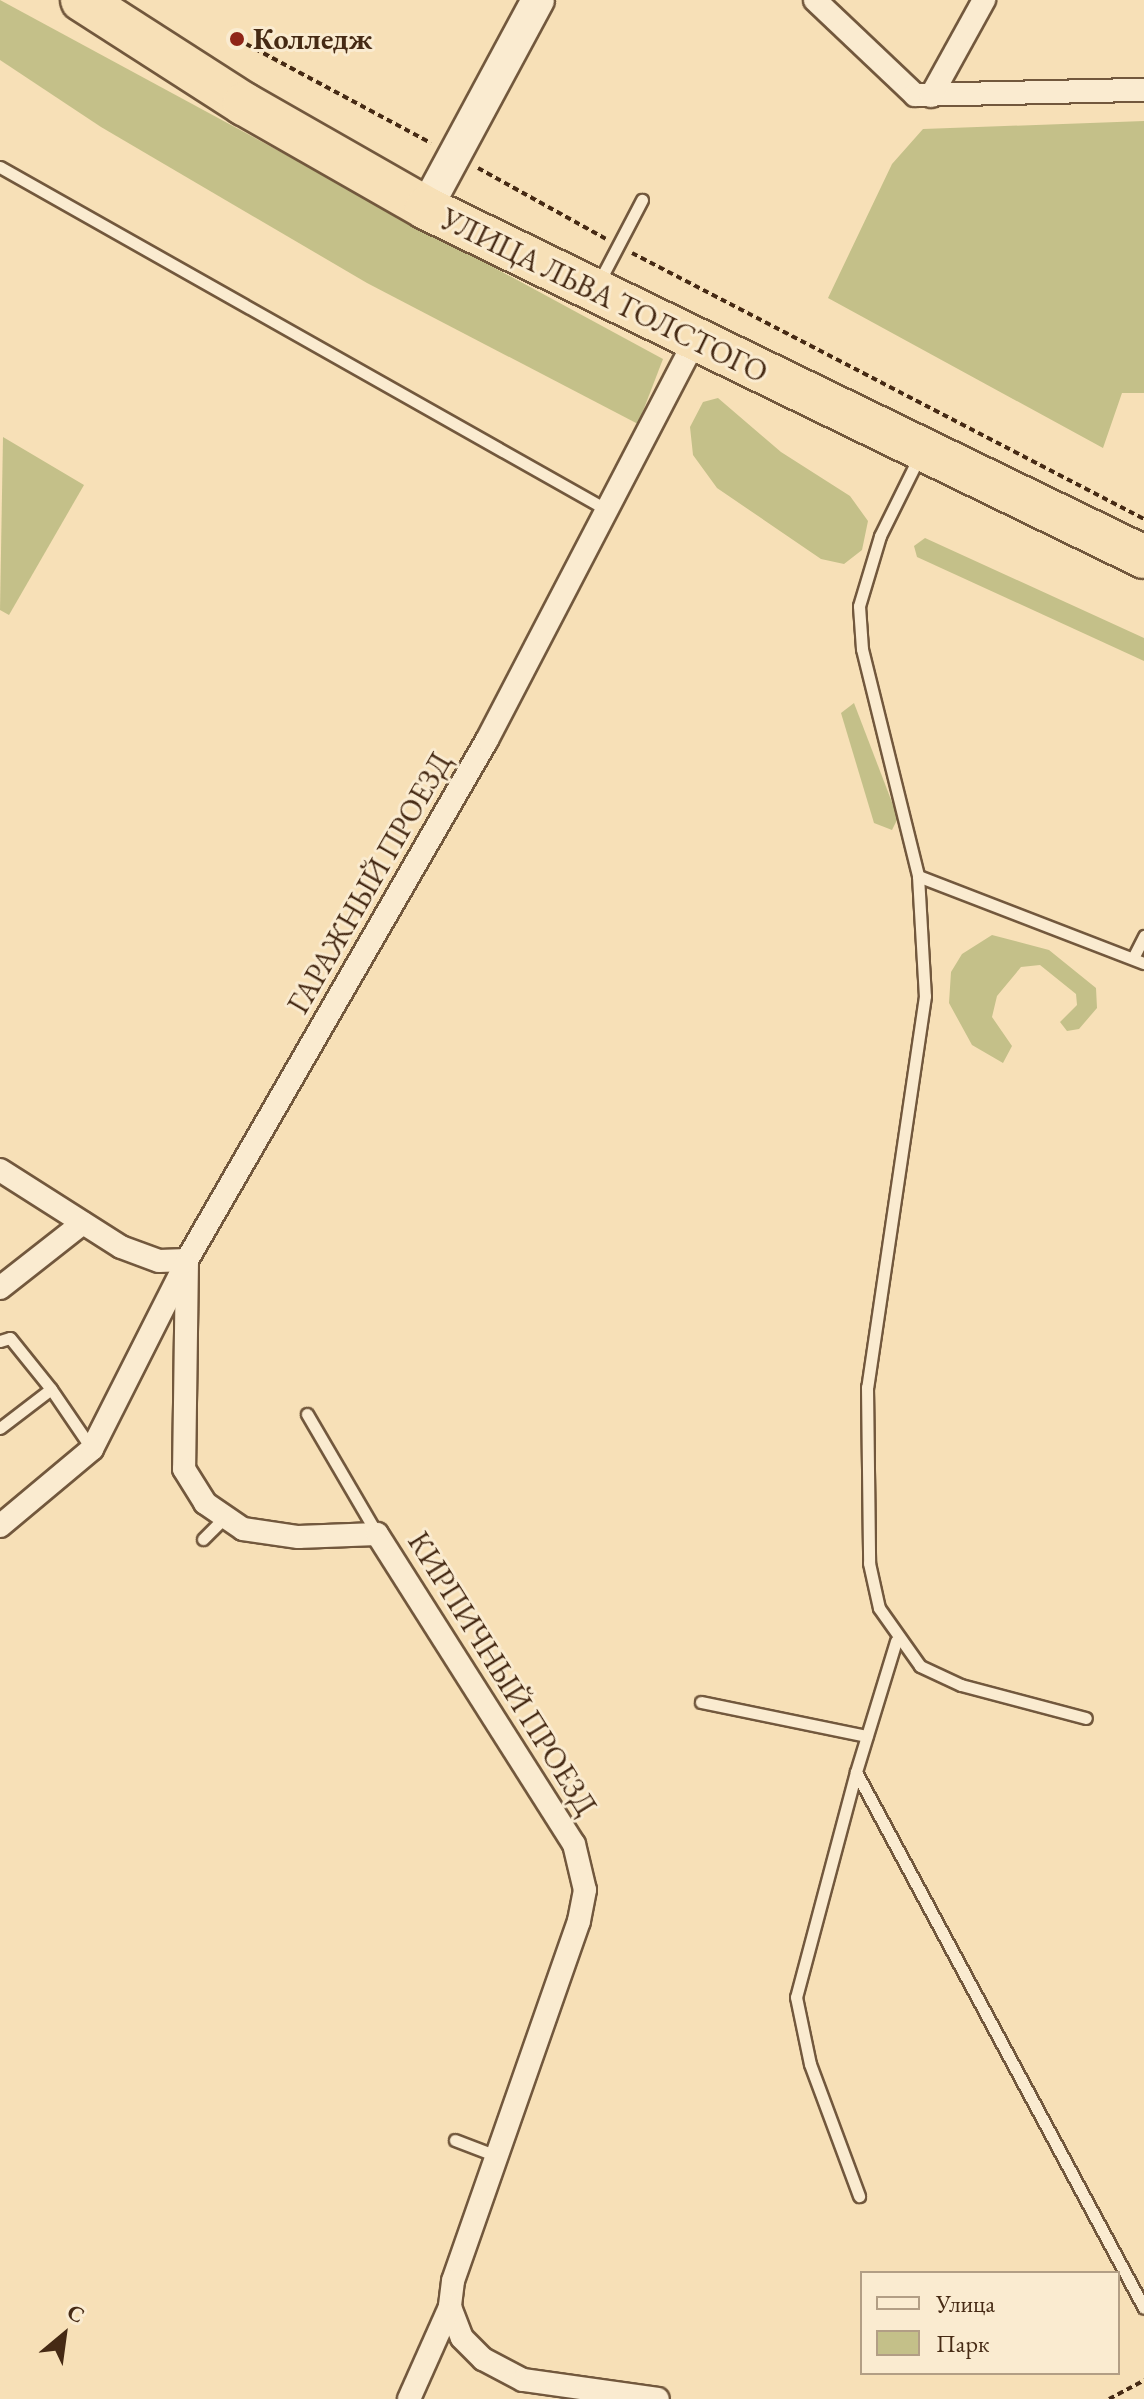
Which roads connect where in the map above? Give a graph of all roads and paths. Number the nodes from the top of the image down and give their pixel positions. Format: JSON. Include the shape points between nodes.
{"nodes":[{"id":1,"x":82,"y":0,"type":"edge"},
{"id":2,"x":538,"y":0,"type":"edge"},
{"id":3,"x":815,"y":0,"type":"edge"},
{"id":4,"x":984,"y":0,"type":"edge"},
{"id":5,"x":237,"y":39,"type":"dead end"},
{"id":6,"x":1144,"y":90,"type":"edge"},
{"id":7,"x":931,"y":96,"type":"junction"},
{"id":8,"x":454,"y":155,"type":"junction"},
{"id":9,"x":0,"y":167,"type":"edge"},
{"id":10,"x":642,"y":200,"type":"dead end"},
{"id":11,"x":426,"y":208,"type":"junction"},
{"id":12,"x":618,"y":246,"type":"junction"},
{"id":13,"x":594,"y":291,"type":"junction"},
{"id":14,"x":694,"y":342,"type":"junction"},
{"id":15,"x":921,"y":453,"type":"junction"},
{"id":16,"x":610,"y":512,"type":"junction"},
{"id":17,"x":1144,"y":519,"type":"edge"},
{"id":18,"x":1144,"y":557,"type":"edge"},
{"id":19,"x":918,"y":876,"type":"junction"},
{"id":20,"x":1144,"y":936,"type":"edge"},
{"id":21,"x":1138,"y":961,"type":"edge"},
{"id":22,"x":0,"y":1170,"type":"edge"},
{"id":23,"x":83,"y":1223,"type":"junction"},
{"id":24,"x":187,"y":1260,"type":"junction"},
{"id":25,"x":0,"y":1288,"type":"edge"},
{"id":26,"x":0,"y":1341,"type":"edge"},
{"id":27,"x":51,"y":1389,"type":"junction"},
{"id":28,"x":307,"y":1414,"type":"dead end"},
{"id":29,"x":0,"y":1428,"type":"edge"},
{"id":30,"x":92,"y":1449,"type":"junction"},
{"id":31,"x":223,"y":1519,"type":"junction"},
{"id":32,"x":0,"y":1526,"type":"edge"},
{"id":33,"x":377,"y":1534,"type":"junction"},
{"id":34,"x":203,"y":1539,"type":"dead end"},
{"id":35,"x":896,"y":1641,"type":"junction"},
{"id":36,"x":701,"y":1702,"type":"dead end"},
{"id":37,"x":1086,"y":1718,"type":"dead end"},
{"id":38,"x":867,"y":1736,"type":"junction"},
{"id":39,"x":856,"y":1772,"type":"junction"},
{"id":40,"x":455,"y":2140,"type":"dead end"},
{"id":41,"x":497,"y":2156,"type":"junction"},
{"id":42,"x":859,"y":2196,"type":"dead end"},
{"id":43,"x":450,"y":2307,"type":"junction"},
{"id":44,"x":1144,"y":2308,"type":"edge"},
{"id":45,"x":1144,"y":2380,"type":"edge"},
{"id":46,"x":409,"y":2399,"type":"edge"},
{"id":47,"x":658,"y":2399,"type":"edge"},
{"id":48,"x":1109,"y":2399,"type":"edge"}],
"edges":[{"from":1,"to":11,"type":"highway","name":"УЛИЦА ЛЬВА ТОЛСТОГО","via":[[244,104]]},
{"from":2,"to":8,"type":"street"},
{"from":3,"to":7,"type":"street","via":[[898,83]]},
{"from":4,"to":7,"type":"street"},
{"from":5,"to":8,"type":"path"},
{"from":6,"to":7,"type":"street"},
{"from":8,"to":11,"type":"street"},
{"from":8,"to":12,"type":"path"},
{"from":9,"to":16,"type":"lane"},
{"from":10,"to":12,"type":"lane"},
{"from":11,"to":13,"type":"highway","name":"УЛИЦА ЛЬВА ТОЛСТОГО"},
{"from":12,"to":13,"type":"lane"},
{"from":12,"to":17,"type":"path"},
{"from":13,"to":14,"type":"highway","name":"УЛИЦА ЛЬВА ТОЛСТОГО"},
{"from":14,"to":15,"type":"highway","name":"УЛИЦА ЛЬВА ТОЛСТОГО"},
{"from":14,"to":16,"type":"street","name":"ГАРАЖНЫЙ ПРОЕЗД"},
{"from":15,"to":18,"type":"highway","name":"УЛИЦА ЛЬВА ТОЛСТОГО"},
{"from":15,"to":19,"type":"lane","via":[[880,536],[859,606],[862,649]]},
{"from":16,"to":24,"type":"street","name":"ГАРАЖНЫЙ ПРОЕЗД"},
{"from":19,"to":21,"type":"lane"},
{"from":19,"to":35,"type":"lane","via":[[925,996],[920,1050],[867,1387],[869,1563],[879,1608]]},
{"from":20,"to":21,"type":"lane"},
{"from":22,"to":23,"type":"street"},
{"from":23,"to":24,"type":"street","via":[[159,1261]]},
{"from":23,"to":25,"type":"street"},
{"from":24,"to":30,"type":"street","name":"ГАРАЖНЫЙ ПРОЕЗД"},
{"from":24,"to":31,"type":"street","via":[[184,1469]]},
{"from":26,"to":27,"type":"lane","via":[[10,1338]]},
{"from":27,"to":29,"type":"lane"},
{"from":27,"to":30,"type":"lane"},
{"from":28,"to":33,"type":"lane"},
{"from":30,"to":32,"type":"street"},
{"from":31,"to":33,"type":"street","name":"КИРПИЧНЫЙ ПРОЕЗД","via":[[298,1537]]},
{"from":31,"to":34,"type":"lane"},
{"from":33,"to":41,"type":"street","name":"КИРПИЧНЫЙ ПРОЕЗД","via":[[574,1844],[585,1890],[579,1921]]},
{"from":35,"to":37,"type":"lane","via":[[920,1666],[961,1685]]},
{"from":35,"to":38,"type":"lane"},
{"from":36,"to":38,"type":"lane"},
{"from":38,"to":39,"type":"lane"},
{"from":39,"to":42,"type":"lane","via":[[796,1997],[810,2064]]},
{"from":39,"to":44,"type":"lane"},
{"from":40,"to":41,"type":"lane"},
{"from":41,"to":43,"type":"street","name":"КИРПИЧНЫЙ ПРОЕЗД"},
{"from":43,"to":46,"type":"street","name":"КИРПИЧНЫЙ ПРОЕЗД"},
{"from":43,"to":47,"type":"street","via":[[462,2338],[483,2359],[523,2380]]},
{"from":45,"to":48,"type":"path"}]}
